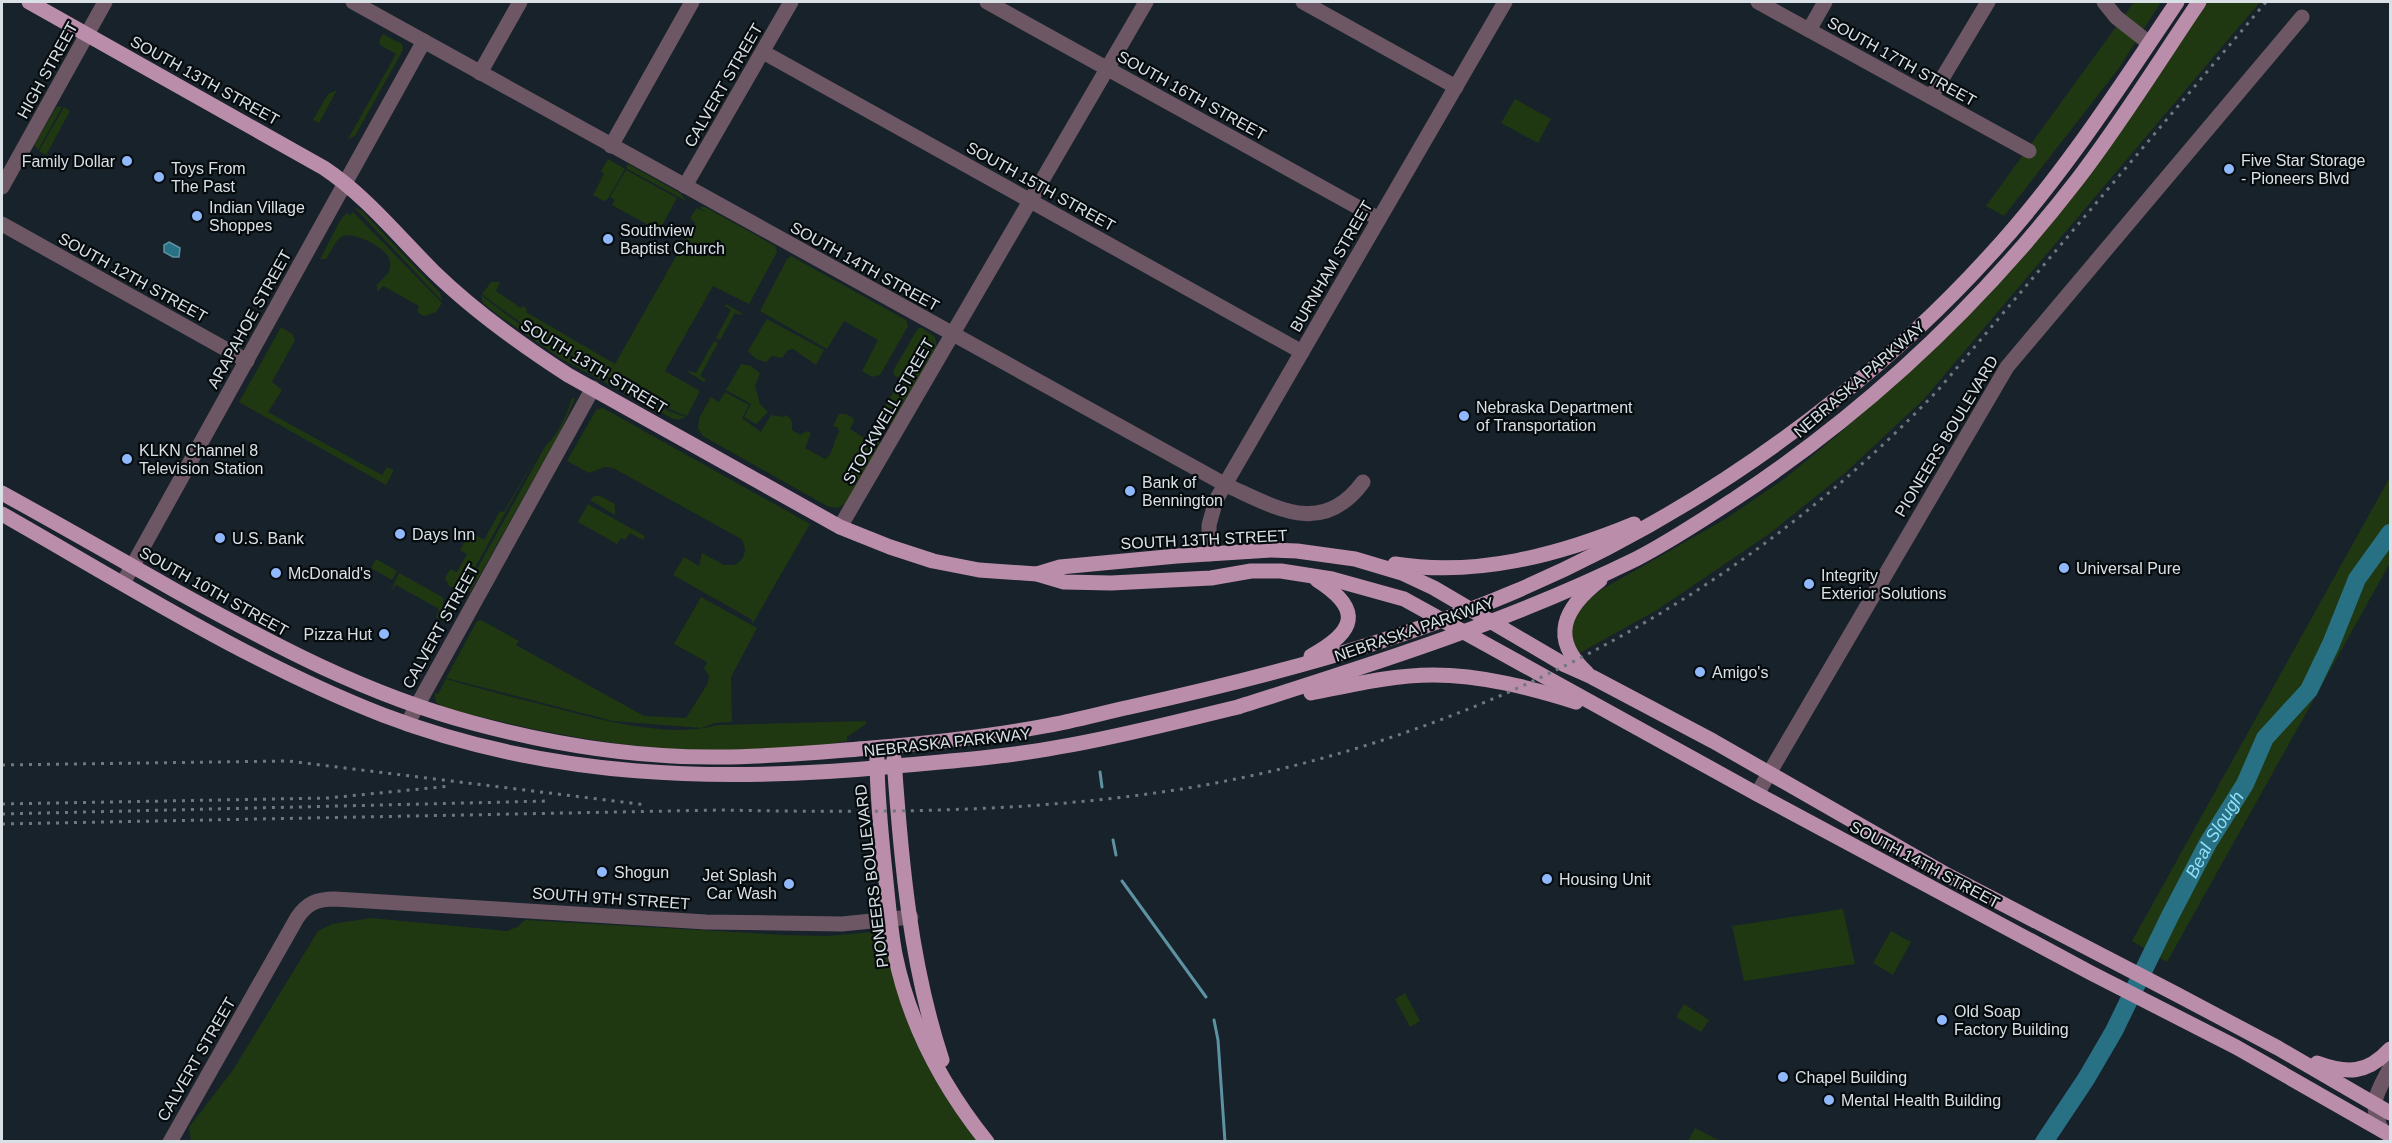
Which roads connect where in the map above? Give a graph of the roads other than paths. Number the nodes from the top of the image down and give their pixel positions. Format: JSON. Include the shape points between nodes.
{"nodes":[{"id":1,"x":29,"y":2,"type":"edge"},
{"id":2,"x":105,"y":2,"type":"edge"},
{"id":3,"x":352,"y":2,"type":"edge"},
{"id":4,"x":520,"y":2,"type":"edge"},
{"id":5,"x":692,"y":2,"type":"edge"},
{"id":6,"x":791,"y":2,"type":"edge"},
{"id":7,"x":987,"y":2,"type":"edge"},
{"id":8,"x":1146,"y":2,"type":"edge"},
{"id":9,"x":1303,"y":2,"type":"edge"},
{"id":10,"x":1505,"y":2,"type":"edge"},
{"id":11,"x":1758,"y":2,"type":"edge"},
{"id":12,"x":1825,"y":2,"type":"edge"},
{"id":13,"x":1988,"y":2,"type":"edge"},
{"id":14,"x":2104,"y":2,"type":"edge"},
{"id":15,"x":2177,"y":2,"type":"edge"},
{"id":16,"x":2199,"y":2,"type":"edge"},
{"id":17,"x":2302,"y":17,"type":"dead end"},
{"id":18,"x":1809,"y":30,"type":"junction"},
{"id":19,"x":87,"y":34,"type":"junction"},
{"id":20,"x":424,"y":41,"type":"junction"},
{"id":21,"x":2149,"y":43,"type":"junction"},
{"id":22,"x":763,"y":52,"type":"junction"},
{"id":23,"x":1107,"y":69,"type":"junction"},
{"id":24,"x":480,"y":73,"type":"junction"},
{"id":25,"x":1456,"y":87,"type":"junction"},
{"id":26,"x":1931,"y":97,"type":"junction"},
{"id":27,"x":612,"y":146,"type":"junction"},
{"id":28,"x":2029,"y":151,"type":"dead end"},
{"id":29,"x":345,"y":183,"type":"junction"},
{"id":30,"x":685,"y":186,"type":"junction"},
{"id":31,"x":2,"y":187,"type":"edge"},
{"id":32,"x":1031,"y":201,"type":"junction"},
{"id":33,"x":1379,"y":219,"type":"junction"},
{"id":34,"x":2,"y":224,"type":"edge"},
{"id":35,"x":953,"y":336,"type":"junction"},
{"id":36,"x":1302,"y":352,"type":"junction"},
{"id":37,"x":247,"y":361,"type":"junction"},
{"id":38,"x":593,"y":388,"type":"junction"},
{"id":39,"x":1363,"y":482,"type":"dead end"},
{"id":40,"x":1226,"y":485,"type":"junction"},
{"id":41,"x":2,"y":493,"type":"edge"},
{"id":42,"x":1687,"y":502,"type":"junction"},
{"id":43,"x":2,"y":514,"type":"edge"},
{"id":44,"x":840,"y":527,"type":"junction"},
{"id":45,"x":1209,"y":554,"type":"junction"},
{"id":46,"x":1637,"y":558,"type":"junction"},
{"id":47,"x":1355,"y":559,"type":"junction"},
{"id":48,"x":132,"y":566,"type":"junction"},
{"id":49,"x":1037,"y":574,"type":"junction"},
{"id":50,"x":1310,"y":575,"type":"junction"},
{"id":51,"x":123,"y":582,"type":"junction"},
{"id":52,"x":1470,"y":610,"type":"junction"},
{"id":53,"x":1445,"y":619,"type":"junction"},
{"id":54,"x":1492,"y":622,"type":"junction"},
{"id":55,"x":1467,"y":632,"type":"junction"},
{"id":56,"x":1292,"y":666,"type":"junction"},
{"id":57,"x":1592,"y":677,"type":"junction"},
{"id":58,"x":417,"y":706,"type":"junction"},
{"id":59,"x":1238,"y":707,"type":"junction"},
{"id":60,"x":407,"y":724,"type":"junction"},
{"id":61,"x":1635,"y":725,"type":"junction"},
{"id":62,"x":894,"y":746,"type":"junction"},
{"id":63,"x":876,"y":747,"type":"junction"},
{"id":64,"x":895,"y":766,"type":"junction"},
{"id":65,"x":877,"y":768,"type":"junction"},
{"id":66,"x":1769,"y":774,"type":"junction"},
{"id":67,"x":1757,"y":794,"type":"junction"},
{"id":68,"x":309,"y":903,"type":"joint"},
{"id":69,"x":911,"y":917,"type":"junction"},
{"id":70,"x":891,"y":919,"type":"junction"},
{"id":71,"x":2278,"y":1048,"type":"junction"},
{"id":72,"x":2391,"y":1049,"type":"edge"},
{"id":73,"x":2391,"y":1068,"type":"edge"},
{"id":74,"x":955,"y":1097,"type":"junction"},
{"id":75,"x":2374,"y":1104,"type":"junction"},
{"id":76,"x":2391,"y":1113,"type":"edge"},
{"id":77,"x":2386,"y":1134,"type":"edge"},
{"id":78,"x":170,"y":1142,"type":"edge"},
{"id":79,"x":987,"y":1142,"type":"edge"}],
"edges":[{"from":1,"to":19,"type":"main road","name":"SOUTH 13TH STREET"},
{"from":2,"to":19,"type":"street","name":"HIGH STREET"},
{"from":3,"to":20,"type":"street","name":"SOUTH 14TH STREET"},
{"from":4,"to":24,"type":"street"},
{"from":5,"to":27,"type":"street"},
{"from":6,"to":22,"type":"street","name":"CALVERT STREET"},
{"from":7,"to":23,"type":"street","name":"SOUTH 16TH STREET"},
{"from":8,"to":23,"type":"street","name":"STOCKWELL STREET"},
{"from":9,"to":25,"type":"street"},
{"from":10,"to":25,"type":"street","name":"BURNHAM STREET"},
{"from":11,"to":18,"type":"street","name":"SOUTH 17TH STREET"},
{"from":12,"to":18,"type":"street"},
{"from":13,"to":26,"type":"street"},
{"from":14,"to":21,"type":"street","via":[[2116,17]]},
{"from":15,"to":21,"type":"main road","name":"NEBRASKA PARKWAY"},
{"from":16,"to":46,"type":"main road","name":"NEBRASKA PARKWAY","via":[[2078,179],[1970,303],[1842,422],[1752,488]]},
{"from":17,"to":66,"type":"street","name":"PIONEERS BOULEVARD","via":[[2007,367]]},
{"from":18,"to":26,"type":"street","name":"SOUTH 17TH STREET"},
{"from":19,"to":29,"type":"main road","name":"SOUTH 13TH STREET","via":[[294,150]]},
{"from":19,"to":31,"type":"street","name":"HIGH STREET"},
{"from":20,"to":24,"type":"street","name":"SOUTH 14TH STREET"},
{"from":20,"to":29,"type":"street","name":"ARAPAHOE STREET"},
{"from":21,"to":42,"type":"main road","name":"NEBRASKA PARKWAY","via":[[2033,205],[1924,322],[1790,434]]},
{"from":22,"to":30,"type":"street","name":"CALVERT STREET"},
{"from":22,"to":32,"type":"street","name":"SOUTH 15TH STREET"},
{"from":23,"to":32,"type":"street","name":"STOCKWELL STREET"},
{"from":23,"to":33,"type":"street","name":"SOUTH 16TH STREET"},
{"from":24,"to":27,"type":"street","name":"SOUTH 14TH STREET"},
{"from":25,"to":33,"type":"street","name":"BURNHAM STREET"},
{"from":26,"to":28,"type":"street","name":"SOUTH 17TH STREET"},
{"from":27,"to":30,"type":"street","name":"SOUTH 14TH STREET"},
{"from":29,"to":37,"type":"street","name":"ARAPAHOE STREET"},
{"from":29,"to":38,"type":"main road","name":"SOUTH 13TH STREET","via":[[486,318]]},
{"from":30,"to":35,"type":"street","name":"SOUTH 14TH STREET"},
{"from":32,"to":35,"type":"street","name":"STOCKWELL STREET"},
{"from":32,"to":36,"type":"street","name":"SOUTH 15TH STREET"},
{"from":33,"to":36,"type":"street","name":"BURNHAM STREET"},
{"from":34,"to":37,"type":"street","name":"SOUTH 12TH STREET"},
{"from":35,"to":40,"type":"street","name":"SOUTH 14TH STREET"},
{"from":35,"to":44,"type":"street","name":"STOCKWELL STREET"},
{"from":36,"to":40,"type":"street","name":"BURNHAM STREET"},
{"from":37,"to":48,"type":"street","name":"ARAPAHOE STREET"},
{"from":38,"to":44,"type":"main road","name":"SOUTH 13TH STREET"},
{"from":38,"to":58,"type":"street","name":"CALVERT STREET"},
{"from":39,"to":40,"type":"street","name":"SOUTH 14TH STREET","via":[[1340,505],[1302,515]]},
{"from":40,"to":45,"type":"street","name":"BURNHAM STREET","via":[[1211,514]]},
{"from":41,"to":48,"type":"main road","name":"SOUTH 10TH STREET"},
{"from":42,"to":47,"type":"main road","via":[[1594,540],[1509,563],[1436,568]]},
{"from":42,"to":52,"type":"main road","name":"NEBRASKA PARKWAY","via":[[1568,568]]},
{"from":43,"to":51,"type":"main road"},
{"from":44,"to":49,"type":"main road","name":"SOUTH 13TH STREET","via":[[933,561],[979,570]]},
{"from":45,"to":47,"type":"main road","name":"SOUTH 13TH STREET","via":[[1271,550]]},
{"from":45,"to":49,"type":"main road","name":"SOUTH 13TH STREET","via":[[1060,567]]},
{"from":46,"to":54,"type":"main road","name":"NEBRASKA PARKWAY"},
{"from":46,"to":57,"type":"main road","via":[[1590,588],[1567,617],[1565,644]]},
{"from":47,"to":52,"type":"main road","name":"SOUTH 13TH STREET","via":[[1402,573]]},
{"from":48,"to":51,"type":"street","name":"ARAPAHOE STREET"},
{"from":48,"to":58,"type":"main road","name":"SOUTH 10TH STREET","via":[[308,662]]},
{"from":49,"to":50,"type":"main road","name":"SOUTH 13TH STREET","via":[[1064,582],[1111,583],[1211,578],[1251,571]]},
{"from":50,"to":53,"type":"main road","name":"SOUTH 13TH STREET","via":[[1404,599]]},
{"from":50,"to":56,"type":"main road","via":[[1340,596],[1348,610],[1348,620],[1337,640]]},
{"from":51,"to":60,"type":"main road","via":[[266,663]]},
{"from":52,"to":53,"type":"main road","name":"NEBRASKA PARKWAY"},
{"from":52,"to":54,"type":"main road","name":"SOUTH 14TH STREET"},
{"from":53,"to":55,"type":"main road","name":"SOUTH 14TH STREET"},
{"from":53,"to":56,"type":"main road","name":"NEBRASKA PARKWAY"},
{"from":54,"to":55,"type":"main road","name":"NEBRASKA PARKWAY"},
{"from":54,"to":57,"type":"main road","name":"SOUTH 14TH STREET"},
{"from":55,"to":59,"type":"main road","name":"NEBRASKA PARKWAY"},
{"from":55,"to":61,"type":"main road","name":"SOUTH 14TH STREET"},
{"from":56,"to":62,"type":"main road","name":"NEBRASKA PARKWAY","via":[[1208,690],[1046,726]]},
{"from":57,"to":66,"type":"main road","name":"SOUTH 14TH STREET"},
{"from":58,"to":60,"type":"street","name":"CALVERT STREET"},
{"from":58,"to":63,"type":"main road","name":"NEBRASKA PARKWAY","via":[[476,724],[564,743],[644,754],[719,757]]},
{"from":59,"to":61,"type":"main road","via":[[1366,682],[1434,675],[1524,686]]},
{"from":59,"to":64,"type":"main road","name":"NEBRASKA PARKWAY","via":[[1063,747]]},
{"from":60,"to":65,"type":"main road","name":"NEBRASKA PARKWAY","via":[[543,759],[638,773],[750,776]]},
{"from":61,"to":67,"type":"main road","name":"SOUTH 14TH STREET"},
{"from":62,"to":63,"type":"main road","name":"NEBRASKA PARKWAY"},
{"from":62,"to":64,"type":"main road","name":"PIONEERS BOULEVARD"},
{"from":63,"to":65,"type":"main road","name":"PIONEERS BOULEVARD"},
{"from":64,"to":65,"type":"main road","name":"NEBRASKA PARKWAY"},
{"from":64,"to":69,"type":"main road","name":"PIONEERS BOULEVARD"},
{"from":65,"to":70,"type":"main road","name":"PIONEERS BOULEVARD"},
{"from":66,"to":67,"type":"street","name":"PIONEERS BOULEVARD"},
{"from":66,"to":71,"type":"main road","name":"SOUTH 14TH STREET","via":[[1947,874]]},
{"from":67,"to":77,"type":"main road","name":"SOUTH 14TH STREET","via":[[2246,1053]]},
{"from":68,"to":70,"type":"street","name":"SOUTH 9TH STREET","via":[[335,899],[706,922],[821,925]]},
{"from":68,"to":78,"type":"street","name":"CALVERT STREET","via":[[292,925]]},
{"from":69,"to":70,"type":"street","name":"SOUTH 9TH STREET"},
{"from":69,"to":74,"type":"main road","name":"PIONEERS BOULEVARD","via":[[925,1002]]},
{"from":70,"to":74,"type":"main road","name":"PIONEERS BOULEVARD","via":[[911,1013]]},
{"from":71,"to":72,"type":"main road","via":[[2346,1072],[2377,1062]]},
{"from":71,"to":75,"type":"main road","name":"SOUTH 14TH STREET"},
{"from":73,"to":75,"type":"street"},
{"from":74,"to":79,"type":"main road","name":"PIONEERS BOULEVARD"},
{"from":75,"to":76,"type":"main road","name":"SOUTH 14TH STREET"},
{"from":75,"to":77,"type":"street","via":[[2375,1116]]}]}
